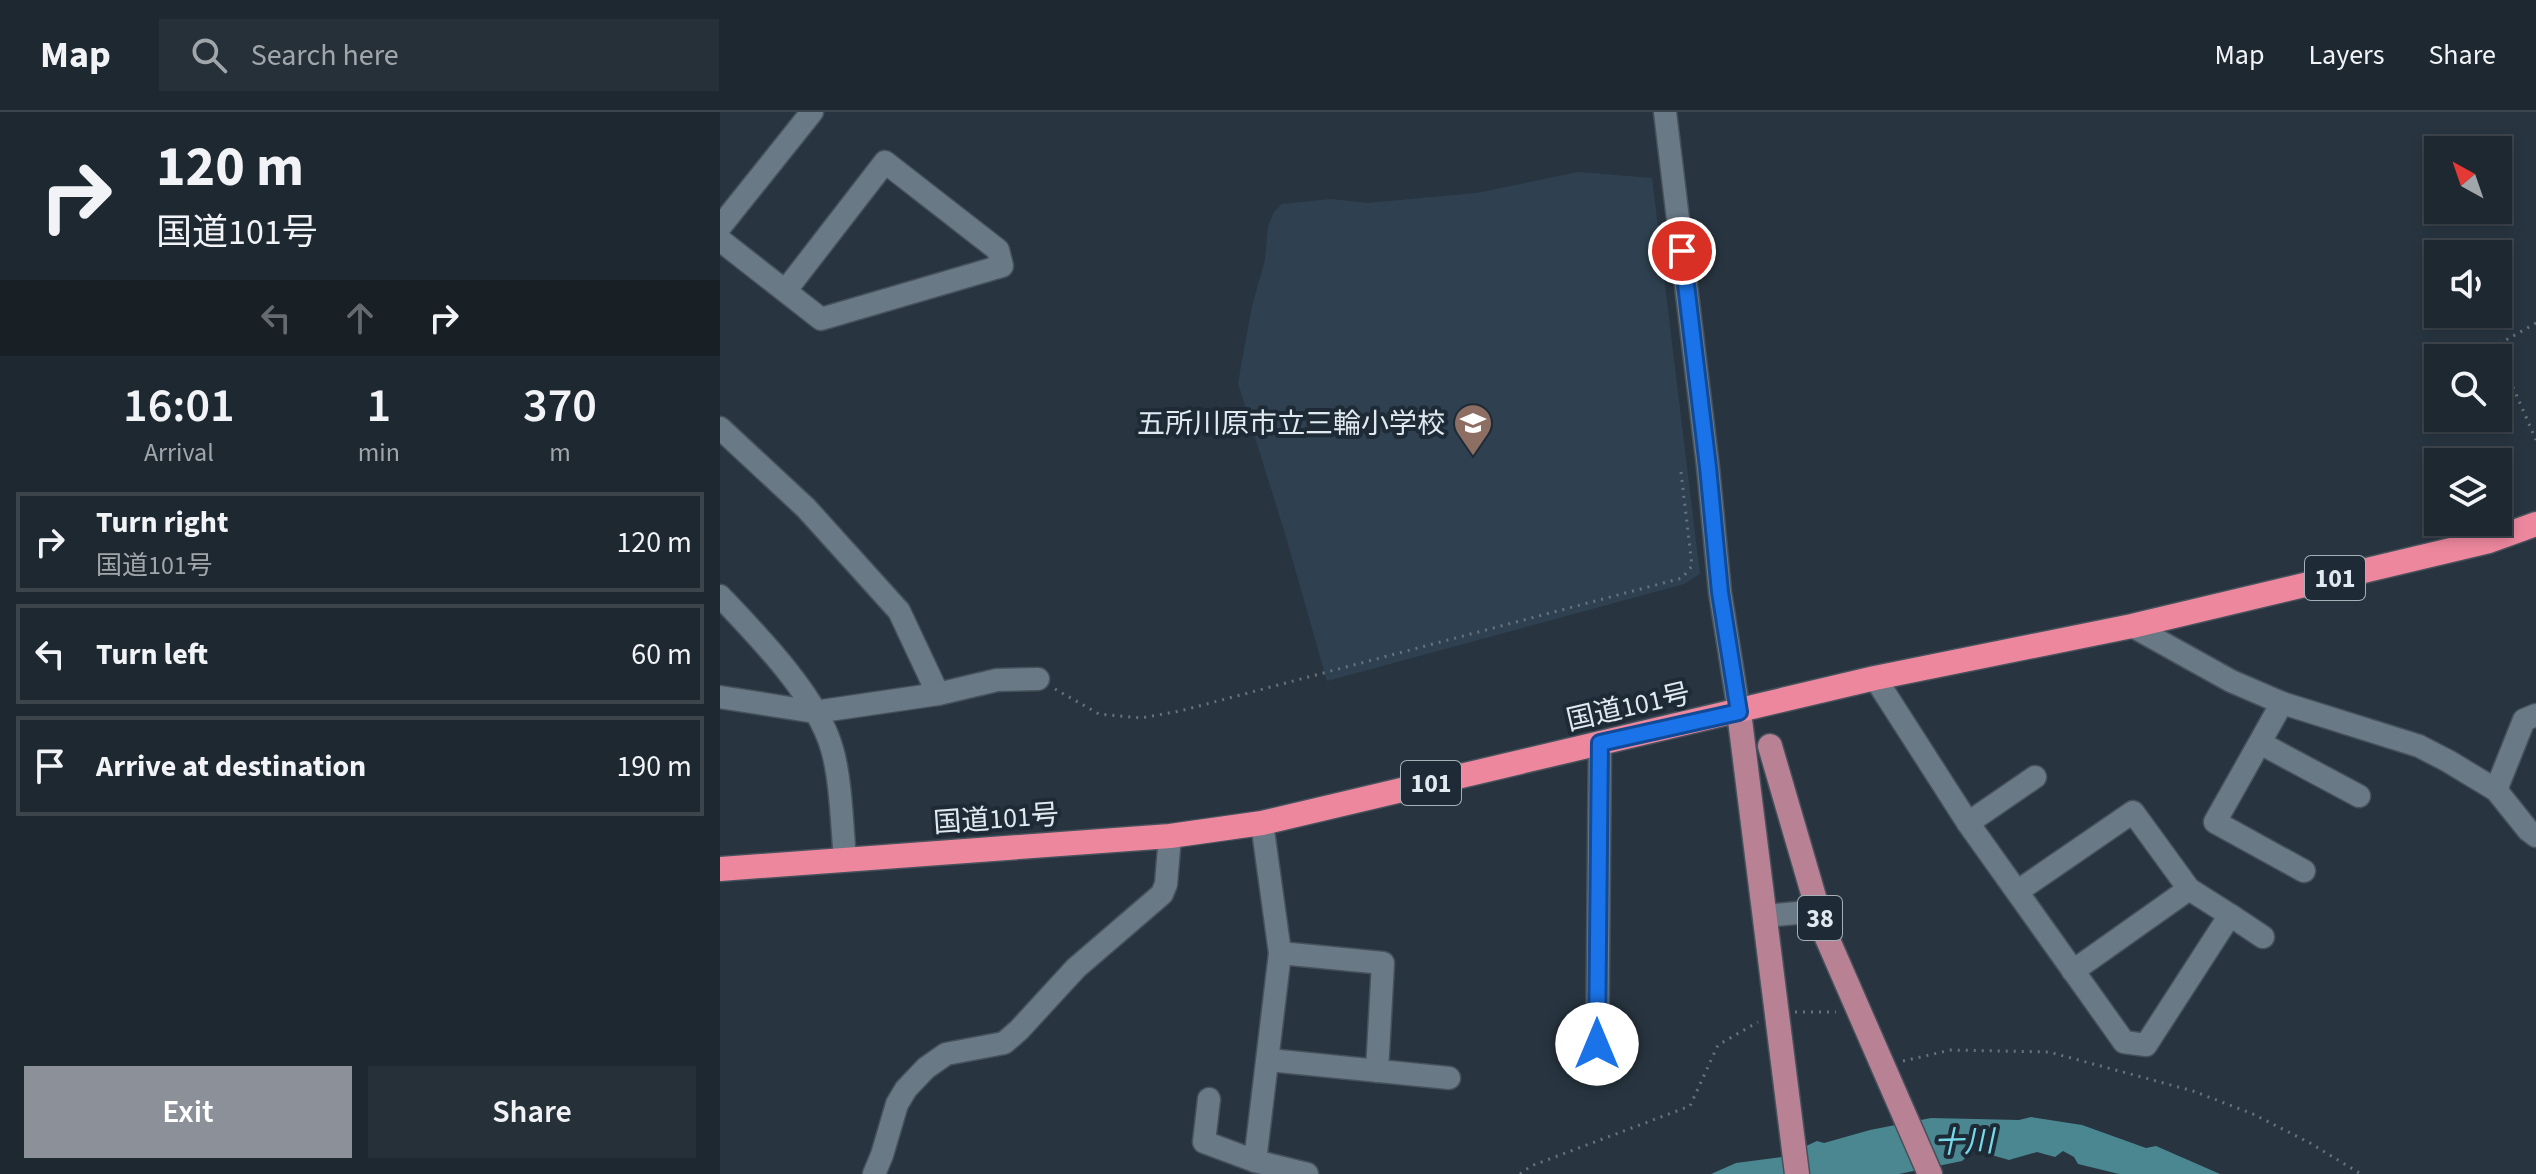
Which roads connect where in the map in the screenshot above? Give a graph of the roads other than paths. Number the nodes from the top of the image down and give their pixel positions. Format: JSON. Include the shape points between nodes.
{"nodes":[{"id":1,"x":812,"y":112,"type":"edge"},
{"id":2,"x":1665,"y":112,"type":"edge"},
{"id":3,"x":720,"y":227,"type":"edge"},
{"id":4,"x":720,"y":240,"type":"edge"},
{"id":5,"x":786,"y":290,"type":"junction"},
{"id":6,"x":720,"y":428,"type":"edge"},
{"id":7,"x":2536,"y":524,"type":"edge"},
{"id":8,"x":720,"y":596,"type":"edge"},
{"id":9,"x":2132,"y":626,"type":"junction"},
{"id":10,"x":1875,"y":678,"type":"junction"},
{"id":11,"x":1038,"y":679,"type":"road end"},
{"id":12,"x":938,"y":694,"type":"junction"},
{"id":13,"x":720,"y":697,"type":"edge"},
{"id":14,"x":2282,"y":703,"type":"junction"},
{"id":15,"x":815,"y":712,"type":"junction"},
{"id":16,"x":1739,"y":712,"type":"junction"},
{"id":17,"x":2536,"y":715,"type":"edge"},
{"id":18,"x":1600,"y":743,"type":"junction"},
{"id":19,"x":2260,"y":743,"type":"junction"},
{"id":20,"x":1770,"y":746,"type":"dead end"},
{"id":21,"x":2035,"y":777,"type":"dead end"},
{"id":22,"x":2496,"y":790,"type":"junction"},
{"id":23,"x":2359,"y":796,"type":"dead end"},
{"id":24,"x":1262,"y":823,"type":"junction"},
{"id":25,"x":1968,"y":823,"type":"junction"},
{"id":26,"x":1170,"y":836,"type":"junction"},
{"id":27,"x":2536,"y":836,"type":"edge"},
{"id":28,"x":845,"y":859,"type":"junction"},
{"id":29,"x":720,"y":869,"type":"edge"},
{"id":30,"x":2304,"y":871,"type":"dead end"},
{"id":31,"x":2189,"y":889,"type":"junction"},
{"id":32,"x":2018,"y":891,"type":"junction"},
{"id":33,"x":1818,"y":911,"type":"junction"},
{"id":34,"x":2230,"y":915,"type":"junction"},
{"id":35,"x":1765,"y":916,"type":"junction"},
{"id":36,"x":2263,"y":937,"type":"dead end"},
{"id":37,"x":1280,"y":953,"type":"junction"},
{"id":38,"x":2073,"y":971,"type":"junction"},
{"id":39,"x":1269,"y":1060,"type":"junction"},
{"id":40,"x":1377,"y":1071,"type":"junction"},
{"id":41,"x":1597,"y":1074,"type":"dead end"},
{"id":42,"x":1449,"y":1078,"type":"dead end"},
{"id":43,"x":1209,"y":1099,"type":"dead end"},
{"id":44,"x":1255,"y":1161,"type":"junction"},
{"id":45,"x":874,"y":1174,"type":"edge"},
{"id":46,"x":1307,"y":1174,"type":"edge"},
{"id":47,"x":1797,"y":1174,"type":"edge"},
{"id":48,"x":1930,"y":1174,"type":"edge"}],
"edges":[{"from":1,"to":3,"type":"street"},
{"from":2,"to":16,"type":"street","via":[[1720,592]]},
{"from":4,"to":5,"type":"street"},
{"from":5,"to":5,"type":"street","via":[[821,319],[1002,266],[998,250],[885,162]]},
{"from":6,"to":12,"type":"street","via":[[806,508],[899,611]]},
{"from":7,"to":9,"type":"highway","name":"国道101号","number":"101","via":[[2489,541]]},
{"from":8,"to":15,"type":"street","via":[[776,656]]},
{"from":9,"to":10,"type":"highway","name":"国道101号","number":"101"},
{"from":9,"to":14,"type":"street"},
{"from":10,"to":16,"type":"highway","name":"国道101号","number":"101"},
{"from":10,"to":25,"type":"street"},
{"from":11,"to":12,"type":"street","via":[[997,680]]},
{"from":12,"to":15,"type":"street"},
{"from":13,"to":15,"type":"street"},
{"from":14,"to":19,"type":"street"},
{"from":14,"to":22,"type":"street","via":[[2419,746]]},
{"from":15,"to":28,"type":"street","via":[[832,748]]},
{"from":16,"to":18,"type":"highway","name":"国道101号","number":"101"},
{"from":16,"to":35,"type":"main road","number":"38"},
{"from":17,"to":22,"type":"street","via":[[2524,720]]},
{"from":18,"to":24,"type":"highway","name":"国道101号","number":"101"},
{"from":18,"to":41,"type":"street"},
{"from":19,"to":23,"type":"street"},
{"from":19,"to":30,"type":"street","via":[[2215,822]]},
{"from":20,"to":33,"type":"main road","number":"38"},
{"from":21,"to":25,"type":"street"},
{"from":22,"to":27,"type":"street"},
{"from":24,"to":26,"type":"highway","name":"国道101号","number":"101"},
{"from":24,"to":37,"type":"street"},
{"from":25,"to":32,"type":"street"},
{"from":26,"to":28,"type":"highway","name":"国道101号","number":"101"},
{"from":26,"to":45,"type":"street","via":[[1162,894],[1076,968],[1004,1043],[946,1054],[926,1068],[897,1104]]},
{"from":28,"to":29,"type":"highway","name":"国道101号","number":"101"},
{"from":31,"to":32,"type":"street","via":[[2133,812]]},
{"from":31,"to":34,"type":"street"},
{"from":31,"to":38,"type":"street"},
{"from":32,"to":38,"type":"street"},
{"from":33,"to":35,"type":"street"},
{"from":33,"to":48,"type":"main road","number":"38"},
{"from":34,"to":36,"type":"street"},
{"from":34,"to":38,"type":"street","via":[[2146,1045],[2124,1042]]},
{"from":35,"to":47,"type":"main road","number":"38"},
{"from":37,"to":39,"type":"street"},
{"from":37,"to":40,"type":"street","via":[[1383,963]]},
{"from":39,"to":40,"type":"street"},
{"from":39,"to":44,"type":"street"},
{"from":40,"to":42,"type":"street"},
{"from":43,"to":44,"type":"street","via":[[1204,1142]]},
{"from":44,"to":46,"type":"street"}]}
